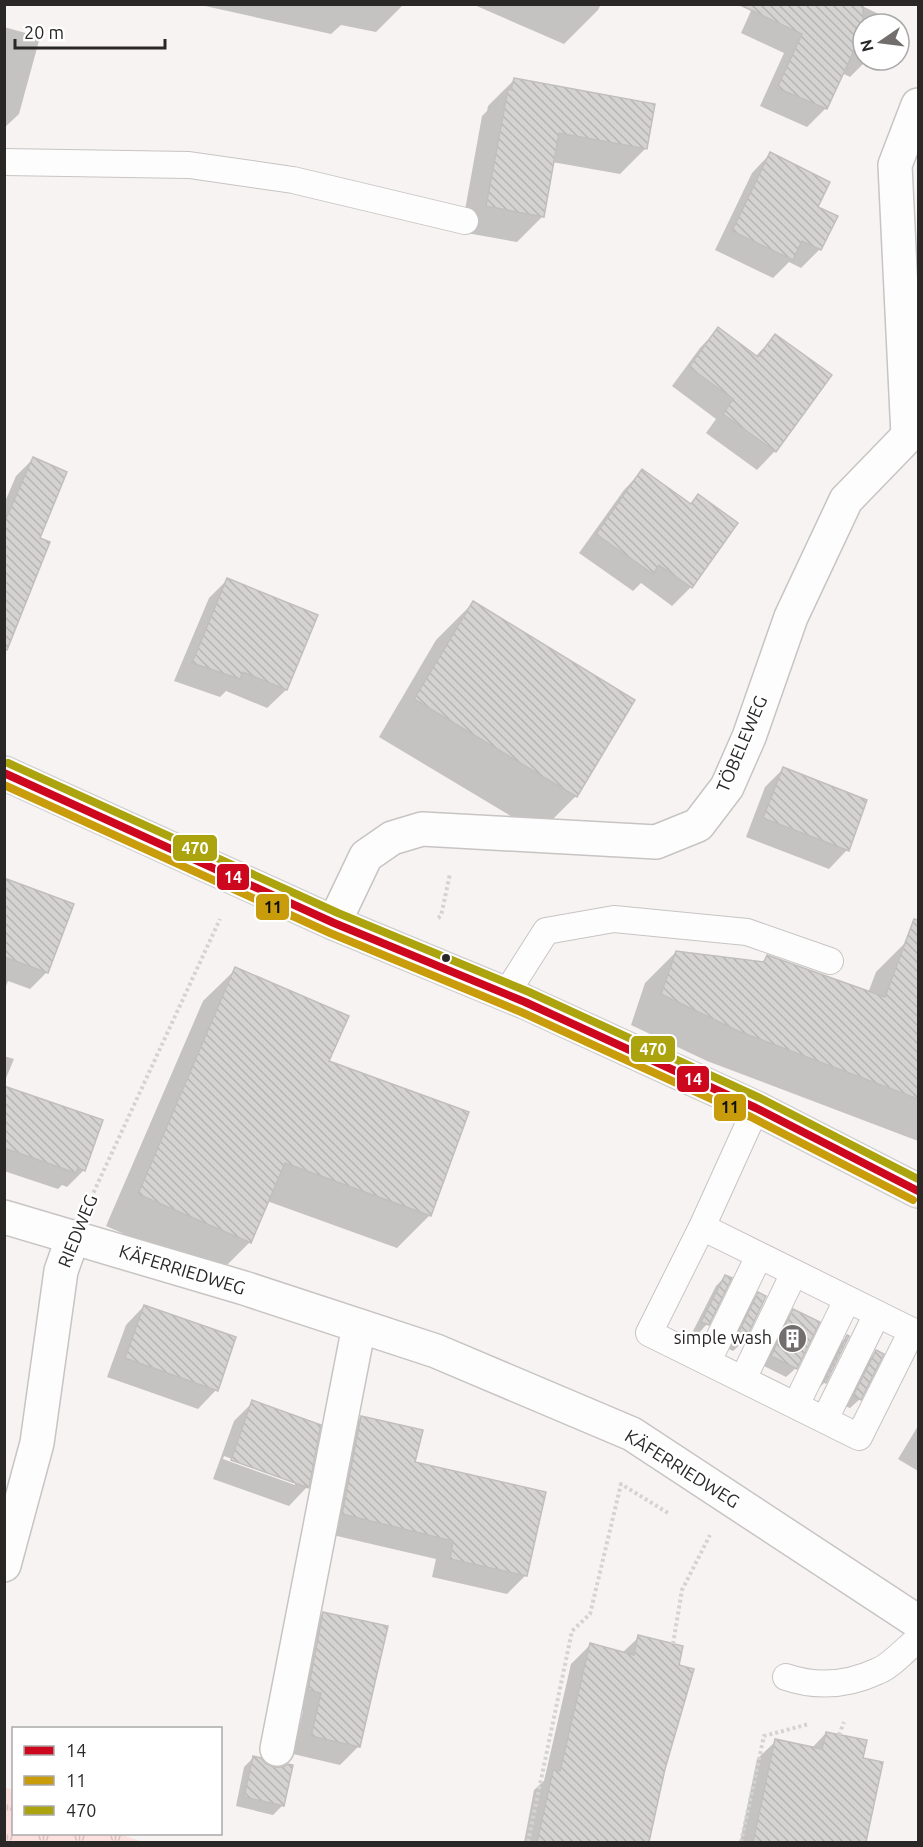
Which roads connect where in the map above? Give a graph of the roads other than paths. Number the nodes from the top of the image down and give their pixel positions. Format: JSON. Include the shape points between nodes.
{"nodes":[{"id":1,"x":918,"y":105,"type":"edge"},
{"id":2,"x":4,"y":162,"type":"edge"},
{"id":3,"x":465,"y":221,"type":"dead end"},
{"id":4,"x":914,"y":435,"type":"edge"},
{"id":5,"x":4,"y":773,"type":"edge"},
{"id":6,"x":334,"y":922,"type":"junction"},
{"id":7,"x":830,"y":961,"type":"dead end"},
{"id":8,"x":506,"y":994,"type":"junction"},
{"id":9,"x":756,"y":1108,"type":"junction"},
{"id":10,"x":918,"y":1191,"type":"edge"},
{"id":11,"x":4,"y":1216,"type":"edge"},
{"id":12,"x":702,"y":1227,"type":"junction"},
{"id":13,"x":73,"y":1237,"type":"junction"},
{"id":14,"x":759,"y":1256,"type":"junction"},
{"id":15,"x":795,"y":1273,"type":"junction"},
{"id":16,"x":847,"y":1300,"type":"junction"},
{"id":17,"x":877,"y":1314,"type":"junction"},
{"id":18,"x":359,"y":1326,"type":"junction"},
{"id":19,"x":708,"y":1361,"type":"junction"},
{"id":20,"x":743,"y":1379,"type":"junction"},
{"id":21,"x":796,"y":1405,"type":"junction"},
{"id":22,"x":825,"y":1419,"type":"junction"},
{"id":23,"x":4,"y":1565,"type":"edge"},
{"id":24,"x":918,"y":1622,"type":"edge"},
{"id":25,"x":918,"y":1638,"type":"edge"},
{"id":26,"x":786,"y":1677,"type":"dead end"},
{"id":27,"x":277,"y":1749,"type":"dead end"}],
"edges":[{"from":1,"to":4,"type":"street","via":[[895,165]]},
{"from":2,"to":3,"type":"lane","via":[[189,165],[292,180]]},
{"from":4,"to":6,"type":"street","name":"TÖBELEWEG","via":[[846,500],[791,617],[727,787],[698,825],[656,842],[422,830],[392,838],[366,856]]},
{"from":5,"to":6,"type":"main road"},
{"from":6,"to":8,"type":"main road"},
{"from":7,"to":8,"type":"lane","via":[[747,932],[614,919],[546,931]]},
{"from":8,"to":9,"type":"main road"},
{"from":9,"to":10,"type":"main road"},
{"from":9,"to":12,"type":"lane"},
{"from":11,"to":13,"type":"street","name":"KÄFERRIEDWEG"},
{"from":12,"to":14,"type":"lane"},
{"from":12,"to":19,"type":"lane","via":[[649,1333]]},
{"from":13,"to":18,"type":"street","name":"KÄFERRIEDWEG"},
{"from":13,"to":23,"type":"street","name":"RIEDWEG","via":[[61,1271],[37,1443]]},
{"from":14,"to":15,"type":"lane"},
{"from":14,"to":19,"type":"lane"},
{"from":15,"to":16,"type":"lane"},
{"from":15,"to":20,"type":"lane"},
{"from":16,"to":17,"type":"lane"},
{"from":16,"to":21,"type":"lane"},
{"from":17,"to":22,"type":"lane"},
{"from":17,"to":22,"type":"lane","via":[[912,1331],[859,1437]]},
{"from":18,"to":24,"type":"street","name":"KÄFERRIEDWEG","via":[[436,1352],[632,1434]]},
{"from":18,"to":27,"type":"street"},
{"from":19,"to":20,"type":"lane"},
{"from":20,"to":21,"type":"lane"},
{"from":21,"to":22,"type":"lane"},
{"from":25,"to":26,"type":"lane","via":[[880,1671],[830,1685]]}]}
